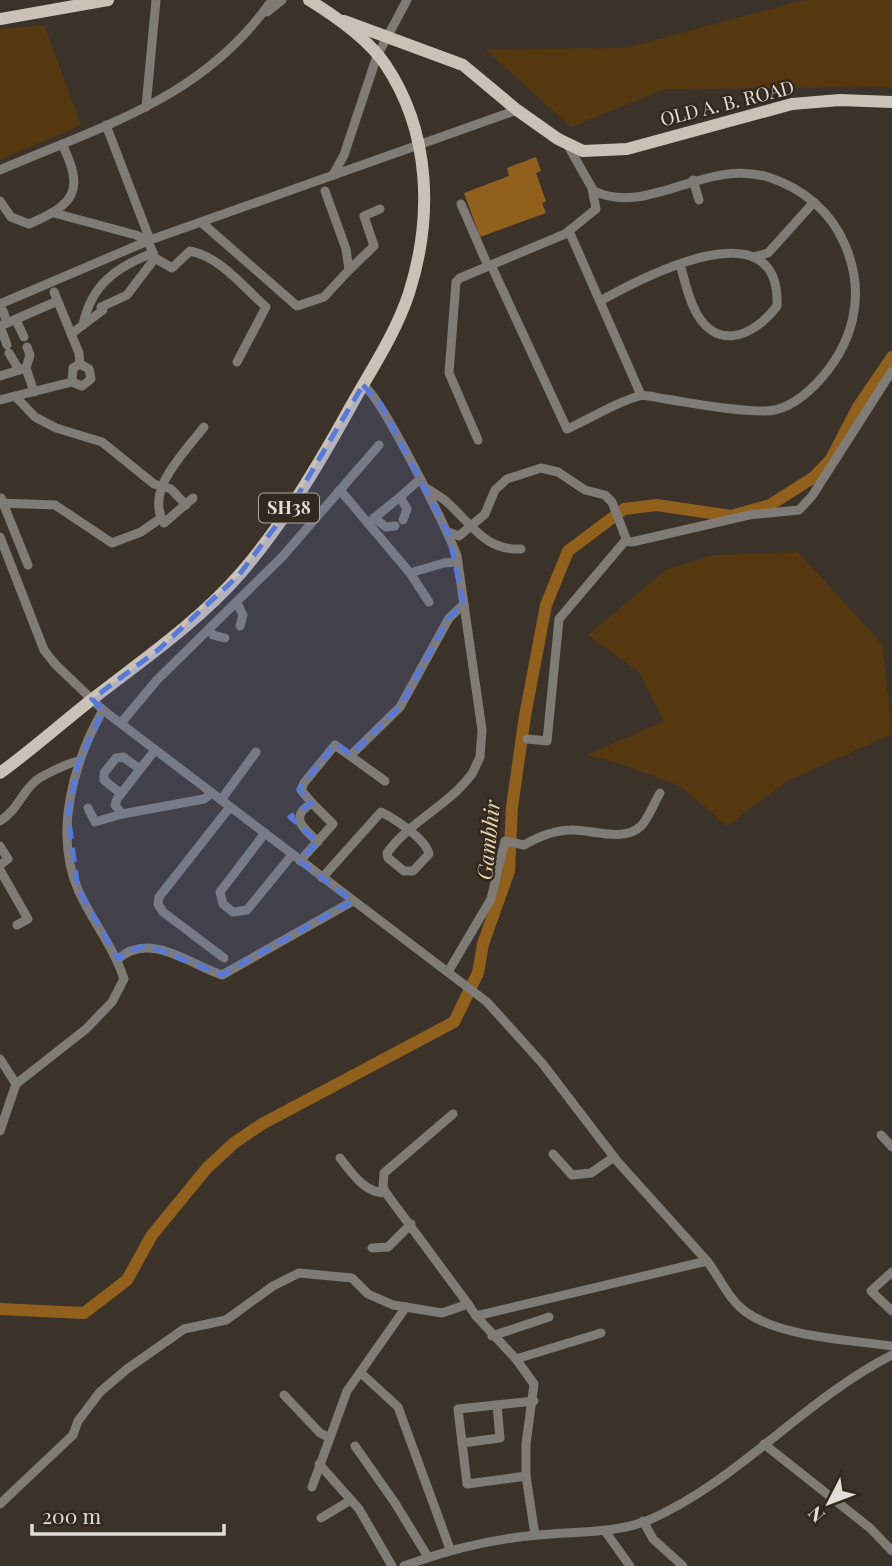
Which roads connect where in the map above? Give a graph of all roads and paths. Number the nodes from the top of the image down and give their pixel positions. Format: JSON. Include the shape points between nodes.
{"nodes":[{"id":1,"x":108,"y":0,"type":"edge"},
{"id":2,"x":156,"y":0,"type":"edge"},
{"id":3,"x":272,"y":0,"type":"edge"},
{"id":4,"x":282,"y":0,"type":"edge"},
{"id":5,"x":407,"y":0,"type":"edge"},
{"id":6,"x":312,"y":1,"type":"edge"},
{"id":7,"x":262,"y":14,"type":"junction"},
{"id":8,"x":0,"y":19,"type":"edge"},
{"id":9,"x":338,"y":19,"type":"junction"},
{"id":10,"x":386,"y":36,"type":"junction"},
{"id":11,"x":377,"y":56,"type":"junction"},
{"id":12,"x":892,"y":102,"type":"edge"},
{"id":13,"x":146,"y":107,"type":"junction"},
{"id":14,"x":517,"y":110,"type":"junction"},
{"id":15,"x":106,"y":125,"type":"junction"},
{"id":16,"x":62,"y":144,"type":"junction"},
{"id":17,"x":570,"y":145,"type":"junction"},
{"id":18,"x":421,"y":147,"type":"junction"},
{"id":19,"x":0,"y":170,"type":"edge"},
{"id":20,"x":333,"y":176,"type":"junction"},
{"id":21,"x":693,"y":180,"type":"junction"},
{"id":22,"x":325,"y":191,"type":"dead end"},
{"id":23,"x":594,"y":191,"type":"junction"},
{"id":24,"x":699,"y":200,"type":"dead end"},
{"id":25,"x":0,"y":201,"type":"edge"},
{"id":26,"x":814,"y":202,"type":"junction"},
{"id":27,"x":461,"y":204,"type":"dead end"},
{"id":28,"x":380,"y":209,"type":"dead end"},
{"id":29,"x":54,"y":213,"type":"junction"},
{"id":30,"x":201,"y":222,"type":"junction"},
{"id":31,"x":569,"y":231,"type":"junction"},
{"id":32,"x":149,"y":241,"type":"junction"},
{"id":33,"x":154,"y":255,"type":"junction"},
{"id":34,"x":753,"y":257,"type":"junction"},
{"id":35,"x":680,"y":264,"type":"junction"},
{"id":36,"x":489,"y":266,"type":"junction"},
{"id":37,"x":349,"y":270,"type":"junction"},
{"id":38,"x":54,"y":292,"type":"dead end"},
{"id":39,"x":600,"y":301,"type":"junction"},
{"id":40,"x":53,"y":303,"type":"dead end"},
{"id":41,"x":1,"y":308,"type":"edge"},
{"id":42,"x":6,"y":324,"type":"edge"},
{"id":43,"x":83,"y":325,"type":"junction"},
{"id":44,"x":71,"y":334,"type":"junction"},
{"id":45,"x":24,"y":337,"type":"dead end"},
{"id":46,"x":27,"y":347,"type":"dead end"},
{"id":47,"x":237,"y":362,"type":"dead end"},
{"id":48,"x":80,"y":364,"type":"junction"},
{"id":49,"x":23,"y":369,"type":"junction"},
{"id":50,"x":892,"y":371,"type":"edge"},
{"id":51,"x":0,"y":376,"type":"edge"},
{"id":52,"x":72,"y":382,"type":"junction"},
{"id":53,"x":363,"y":384,"type":"junction"},
{"id":54,"x":34,"y":393,"type":"junction"},
{"id":55,"x":642,"y":395,"type":"junction"},
{"id":56,"x":15,"y":396,"type":"junction"},
{"id":57,"x":0,"y":400,"type":"edge"},
{"id":58,"x":204,"y":427,"type":"dead end"},
{"id":59,"x":478,"y":440,"type":"dead end"},
{"id":60,"x":379,"y":445,"type":"dead end"},
{"id":61,"x":420,"y":482,"type":"junction"},
{"id":62,"x":161,"y":487,"type":"junction"},
{"id":63,"x":340,"y":491,"type":"junction"},
{"id":64,"x":400,"y":497,"type":"junction"},
{"id":65,"x":1,"y":501,"type":"edge"},
{"id":66,"x":161,"y":518,"type":"junction"},
{"id":67,"x":371,"y":521,"type":"junction"},
{"id":68,"x":470,"y":529,"type":"junction"},
{"id":69,"x":448,"y":532,"type":"junction"},
{"id":70,"x":0,"y":537,"type":"edge"},
{"id":71,"x":627,"y":541,"type":"dead end"},
{"id":72,"x":522,"y":549,"type":"dead end"},
{"id":73,"x":458,"y":562,"type":"junction"},
{"id":74,"x":28,"y":565,"type":"dead end"},
{"id":75,"x":410,"y":573,"type":"junction"},
{"id":76,"x":429,"y":602,"type":"dead end"},
{"id":77,"x":237,"y":603,"type":"junction"},
{"id":78,"x":464,"y":604,"type":"junction"},
{"id":79,"x":240,"y":626,"type":"dead end"},
{"id":80,"x":209,"y":629,"type":"junction"},
{"id":81,"x":225,"y":638,"type":"dead end"},
{"id":82,"x":93,"y":699,"type":"junction"},
{"id":83,"x":103,"y":710,"type":"junction"},
{"id":84,"x":121,"y":723,"type":"junction"},
{"id":85,"x":527,"y":739,"type":"dead end"},
{"id":86,"x":155,"y":750,"type":"junction"},
{"id":87,"x":256,"y":752,"type":"dead end"},
{"id":88,"x":351,"y":755,"type":"junction"},
{"id":89,"x":79,"y":761,"type":"junction"},
{"id":90,"x":140,"y":769,"type":"junction"},
{"id":91,"x":0,"y":773,"type":"edge"},
{"id":92,"x":386,"y":782,"type":"dead end"},
{"id":93,"x":120,"y":793,"type":"junction"},
{"id":94,"x":212,"y":793,"type":"junction"},
{"id":95,"x":660,"y":793,"type":"dead end"},
{"id":96,"x":221,"y":800,"type":"junction"},
{"id":97,"x":313,"y":803,"type":"junction"},
{"id":98,"x":230,"y":807,"type":"junction"},
{"id":99,"x":88,"y":808,"type":"dead end"},
{"id":100,"x":122,"y":814,"type":"junction"},
{"id":101,"x":0,"y":821,"type":"edge"},
{"id":102,"x":407,"y":830,"type":"junction"},
{"id":103,"x":265,"y":833,"type":"junction"},
{"id":104,"x":318,"y":842,"type":"junction"},
{"id":105,"x":0,"y":846,"type":"edge"},
{"id":106,"x":292,"y":855,"type":"junction"},
{"id":107,"x":300,"y":861,"type":"junction"},
{"id":108,"x":0,"y":865,"type":"edge"},
{"id":109,"x":0,"y":870,"type":"edge"},
{"id":110,"x":322,"y":878,"type":"junction"},
{"id":111,"x":4,"y":888,"type":"edge"},
{"id":112,"x":353,"y":901,"type":"junction"},
{"id":113,"x":17,"y":925,"type":"dead end"},
{"id":114,"x":224,"y":958,"type":"dead end"},
{"id":115,"x":118,"y":959,"type":"junction"},
{"id":116,"x":448,"y":972,"type":"junction"},
{"id":117,"x":0,"y":1059,"type":"edge"},
{"id":118,"x":16,"y":1084,"type":"junction"},
{"id":119,"x":453,"y":1114,"type":"dead end"},
{"id":120,"x":0,"y":1131,"type":"edge"},
{"id":121,"x":881,"y":1135,"type":"dead end"},
{"id":122,"x":892,"y":1146,"type":"edge"},
{"id":123,"x":553,"y":1154,"type":"dead end"},
{"id":124,"x":614,"y":1157,"type":"junction"},
{"id":125,"x":340,"y":1158,"type":"dead end"},
{"id":126,"x":386,"y":1193,"type":"junction"},
{"id":127,"x":411,"y":1224,"type":"junction"},
{"id":128,"x":372,"y":1248,"type":"dead end"},
{"id":129,"x":707,"y":1261,"type":"junction"},
{"id":130,"x":892,"y":1272,"type":"edge"},
{"id":131,"x":468,"y":1304,"type":"junction"},
{"id":132,"x":406,"y":1307,"type":"junction"},
{"id":133,"x":892,"y":1311,"type":"edge"},
{"id":134,"x":476,"y":1316,"type":"junction"},
{"id":135,"x":549,"y":1317,"type":"dead end"},
{"id":136,"x":601,"y":1333,"type":"dead end"},
{"id":137,"x":492,"y":1336,"type":"junction"},
{"id":138,"x":892,"y":1346,"type":"edge"},
{"id":139,"x":892,"y":1355,"type":"edge"},
{"id":140,"x":516,"y":1359,"type":"junction"},
{"id":141,"x":361,"y":1373,"type":"junction"},
{"id":142,"x":284,"y":1395,"type":"dead end"},
{"id":143,"x":534,"y":1401,"type":"junction"},
{"id":144,"x":497,"y":1405,"type":"junction"},
{"id":145,"x":328,"y":1437,"type":"junction"},
{"id":146,"x":462,"y":1443,"type":"junction"},
{"id":147,"x":764,"y":1444,"type":"junction"},
{"id":148,"x":355,"y":1446,"type":"dead end"},
{"id":149,"x":320,"y":1464,"type":"junction"},
{"id":150,"x":526,"y":1476,"type":"junction"},
{"id":151,"x":312,"y":1487,"type":"dead end"},
{"id":152,"x":351,"y":1500,"type":"junction"},
{"id":153,"x":0,"y":1504,"type":"edge"},
{"id":154,"x":321,"y":1518,"type":"dead end"},
{"id":155,"x":643,"y":1521,"type":"junction"},
{"id":156,"x":605,"y":1531,"type":"junction"},
{"id":157,"x":535,"y":1535,"type":"junction"},
{"id":158,"x":450,"y":1549,"type":"junction"},
{"id":159,"x":892,"y":1551,"type":"edge"},
{"id":160,"x":428,"y":1557,"type":"junction"},
{"id":161,"x":393,"y":1566,"type":"edge"},
{"id":162,"x":404,"y":1566,"type":"edge"},
{"id":163,"x":630,"y":1566,"type":"edge"},
{"id":164,"x":683,"y":1566,"type":"edge"}],
"edges":[{"from":1,"to":8,"type":"main road"},
{"from":2,"to":13,"type":"street"},
{"from":3,"to":7,"type":"street"},
{"from":4,"to":7,"type":"street"},
{"from":5,"to":10,"type":"street"},
{"from":6,"to":9,"type":"main road","number":"SH38"},
{"from":7,"to":13,"type":"street","via":[[205,73]]},
{"from":9,"to":10,"type":"main road"},
{"from":9,"to":11,"type":"main road","number":"SH38"},
{"from":10,"to":11,"type":"street"},
{"from":10,"to":14,"type":"main road","via":[[463,65]]},
{"from":11,"to":18,"type":"main road","number":"SH38","via":[[402,96]]},
{"from":11,"to":20,"type":"street"},
{"from":12,"to":17,"type":"main road","name":"OLD A. B. ROAD","via":[[792,104],[627,149],[594,153]]},
{"from":13,"to":15,"type":"street"},
{"from":14,"to":17,"type":"main road"},
{"from":14,"to":18,"type":"street"},
{"from":15,"to":16,"type":"street"},
{"from":15,"to":32,"type":"street"},
{"from":16,"to":19,"type":"street"},
{"from":16,"to":29,"type":"street","via":[[75,190]]},
{"from":17,"to":23,"type":"street"},
{"from":18,"to":20,"type":"street"},
{"from":18,"to":53,"type":"main road","number":"SH38","via":[[425,204],[416,266],[408,296]]},
{"from":20,"to":30,"type":"street"},
{"from":21,"to":23,"type":"street","via":[[631,198],[611,198]]},
{"from":21,"to":24,"type":"street"},
{"from":21,"to":26,"type":"street","via":[[754,173],[790,186]]},
{"from":22,"to":37,"type":"street"},
{"from":23,"to":31,"type":"street","via":[[597,209]]},
{"from":25,"to":29,"type":"street","via":[[11,217],[29,224]]},
{"from":26,"to":34,"type":"street","via":[[776,246]]},
{"from":26,"to":55,"type":"street","via":[[844,241],[856,290],[849,337],[828,372],[797,399],[774,410]]},
{"from":27,"to":36,"type":"street"},
{"from":28,"to":37,"type":"street","via":[[364,216],[374,246]]},
{"from":29,"to":32,"type":"street"},
{"from":30,"to":32,"type":"street"},
{"from":30,"to":37,"type":"street","via":[[297,306],[324,297]]},
{"from":31,"to":36,"type":"street"},
{"from":31,"to":39,"type":"street"},
{"from":32,"to":33,"type":"street"},
{"from":32,"to":41,"type":"street"},
{"from":33,"to":43,"type":"street","via":[[127,295]]},
{"from":33,"to":43,"type":"street","via":[[104,279],[93,294]]},
{"from":33,"to":47,"type":"street","via":[[172,268],[190,251],[202,253],[266,307]]},
{"from":34,"to":35,"type":"street","via":[[723,253]]},
{"from":34,"to":35,"type":"street","via":[[773,273],[777,306],[736,337],[718,334],[701,321]]},
{"from":35,"to":39,"type":"street","via":[[656,270]]},
{"from":36,"to":55,"type":"street","via":[[567,429]]},
{"from":36,"to":59,"type":"street","via":[[456,282],[452,310],[449,373]]},
{"from":38,"to":44,"type":"street"},
{"from":39,"to":55,"type":"street"},
{"from":40,"to":42,"type":"street"},
{"from":41,"to":42,"type":"street"},
{"from":42,"to":45,"type":"street"},
{"from":42,"to":49,"type":"street","via":[[8,349]]},
{"from":43,"to":44,"type":"street"},
{"from":44,"to":48,"type":"street"},
{"from":46,"to":49,"type":"street","via":[[30,355]]},
{"from":48,"to":52,"type":"street","via":[[73,368]]},
{"from":48,"to":52,"type":"street","via":[[89,369],[91,379],[82,386]]},
{"from":49,"to":51,"type":"street"},
{"from":49,"to":54,"type":"street"},
{"from":50,"to":85,"type":"street","via":[[799,510],[749,515],[625,541],[559,619],[547,741]]},
{"from":52,"to":54,"type":"street"},
{"from":53,"to":61,"type":"street","via":[[380,403]]},
{"from":53,"to":82,"type":"main road","number":"SH38","via":[[293,503],[239,575],[158,650]]},
{"from":54,"to":56,"type":"street"},
{"from":56,"to":57,"type":"street"},
{"from":56,"to":62,"type":"street","via":[[29,412],[56,428],[102,442]]},
{"from":58,"to":62,"type":"street"},
{"from":60,"to":63,"type":"street"},
{"from":61,"to":64,"type":"street"},
{"from":61,"to":68,"type":"street","via":[[449,504]]},
{"from":61,"to":69,"type":"street"},
{"from":62,"to":66,"type":"street","via":[[157,510]]},
{"from":62,"to":66,"type":"street","via":[[190,501],[164,523]]},
{"from":63,"to":67,"type":"street"},
{"from":63,"to":77,"type":"street"},
{"from":64,"to":67,"type":"street"},
{"from":64,"to":67,"type":"street","via":[[407,509],[399,523],[386,527]]},
{"from":65,"to":66,"type":"street","via":[[55,505],[112,543],[141,533]]},
{"from":65,"to":74,"type":"street"},
{"from":67,"to":75,"type":"street"},
{"from":68,"to":69,"type":"street","via":[[459,536]]},
{"from":68,"to":71,"type":"street","via":[[485,514],[495,490],[507,479],[533,469],[558,472],[576,485],[605,495]]},
{"from":68,"to":72,"type":"street","via":[[508,550]]},
{"from":69,"to":73,"type":"street"},
{"from":70,"to":82,"type":"street","via":[[44,650]]},
{"from":73,"to":75,"type":"street"},
{"from":73,"to":78,"type":"street"},
{"from":75,"to":76,"type":"street"},
{"from":77,"to":79,"type":"street","via":[[243,615]]},
{"from":77,"to":80,"type":"street"},
{"from":78,"to":88,"type":"street","via":[[449,618],[400,707]]},
{"from":78,"to":102,"type":"street","via":[[482,730],[480,757],[460,789]]},
{"from":80,"to":81,"type":"street"},
{"from":80,"to":84,"type":"street"},
{"from":82,"to":83,"type":"street"},
{"from":82,"to":91,"type":"main road","number":"SH38"},
{"from":83,"to":84,"type":"street"},
{"from":83,"to":89,"type":"street"},
{"from":84,"to":86,"type":"street"},
{"from":86,"to":90,"type":"street"},
{"from":86,"to":94,"type":"street"},
{"from":87,"to":96,"type":"street"},
{"from":88,"to":92,"type":"street"},
{"from":88,"to":97,"type":"street","via":[[335,745],[304,783],[301,790]]},
{"from":89,"to":101,"type":"street","via":[[38,779],[13,813]]},
{"from":89,"to":115,"type":"street","via":[[70,792],[69,850],[78,889]]},
{"from":90,"to":93,"type":"street"},
{"from":90,"to":93,"type":"street","via":[[123,757],[116,758],[104,780]]},
{"from":93,"to":100,"type":"street","via":[[115,805]]},
{"from":94,"to":96,"type":"street"},
{"from":94,"to":100,"type":"street","via":[[204,799]]},
{"from":95,"to":116,"type":"street","via":[[635,830],[571,830],[524,845],[505,841],[491,899]]},
{"from":96,"to":98,"type":"street"},
{"from":97,"to":104,"type":"street","via":[[333,824]]},
{"from":97,"to":104,"type":"street","via":[[297,819]]},
{"from":98,"to":103,"type":"street"},
{"from":98,"to":114,"type":"street","via":[[158,904]]},
{"from":99,"to":100,"type":"street","via":[[95,822]]},
{"from":102,"to":102,"type":"street","via":[[429,854],[413,871],[404,872],[387,853]]},
{"from":102,"to":110,"type":"street","via":[[381,812]]},
{"from":103,"to":106,"type":"street"},
{"from":103,"to":106,"type":"street","via":[[220,892],[227,909],[247,910]]},
{"from":104,"to":107,"type":"street"},
{"from":105,"to":108,"type":"street","via":[[8,859]]},
{"from":106,"to":107,"type":"street"},
{"from":107,"to":110,"type":"street"},
{"from":109,"to":111,"type":"street"},
{"from":110,"to":112,"type":"street"},
{"from":111,"to":113,"type":"street","via":[[28,919]]},
{"from":112,"to":115,"type":"street","via":[[222,975],[153,948],[140,947]]},
{"from":112,"to":116,"type":"street"},
{"from":115,"to":118,"type":"street","via":[[124,979],[112,1002],[86,1029]]},
{"from":116,"to":124,"type":"street","via":[[487,1002],[542,1063]]},
{"from":117,"to":118,"type":"street"},
{"from":118,"to":120,"type":"street"},
{"from":119,"to":126,"type":"street","via":[[384,1173]]},
{"from":121,"to":122,"type":"street"},
{"from":123,"to":124,"type":"street","via":[[572,1175],[582,1176]]},
{"from":124,"to":129,"type":"street"},
{"from":125,"to":126,"type":"street","via":[[361,1184]]},
{"from":126,"to":127,"type":"street"},
{"from":127,"to":128,"type":"street","via":[[388,1247]]},
{"from":127,"to":131,"type":"street"},
{"from":129,"to":134,"type":"street"},
{"from":129,"to":138,"type":"street","via":[[748,1314],[776,1326]]},
{"from":130,"to":133,"type":"street","via":[[871,1291]]},
{"from":131,"to":132,"type":"street","via":[[442,1313]]},
{"from":131,"to":134,"type":"street"},
{"from":132,"to":141,"type":"street"},
{"from":132,"to":153,"type":"street","via":[[368,1294],[352,1278],[299,1273],[226,1320],[184,1329],[127,1369],[100,1392],[73,1435]]},
{"from":134,"to":137,"type":"street"},
{"from":135,"to":137,"type":"street"},
{"from":136,"to":140,"type":"street"},
{"from":137,"to":140,"type":"street"},
{"from":139,"to":147,"type":"street","via":[[827,1395]]},
{"from":140,"to":143,"type":"street","via":[[534,1384]]},
{"from":141,"to":145,"type":"street","via":[[347,1391]]},
{"from":141,"to":158,"type":"street","via":[[398,1407]]},
{"from":142,"to":145,"type":"street"},
{"from":143,"to":144,"type":"street"},
{"from":143,"to":150,"type":"street"},
{"from":144,"to":146,"type":"street","via":[[500,1438]]},
{"from":144,"to":146,"type":"street","via":[[458,1409]]},
{"from":145,"to":149,"type":"street"},
{"from":146,"to":150,"type":"street","via":[[467,1484]]},
{"from":147,"to":155,"type":"street","via":[[738,1466]]},
{"from":147,"to":159,"type":"street","via":[[870,1528]]},
{"from":148,"to":160,"type":"street"},
{"from":149,"to":151,"type":"street"},
{"from":149,"to":152,"type":"street"},
{"from":150,"to":157,"type":"street"},
{"from":152,"to":154,"type":"street"},
{"from":152,"to":161,"type":"street"},
{"from":155,"to":156,"type":"street"},
{"from":155,"to":164,"type":"street","via":[[653,1539]]},
{"from":156,"to":157,"type":"street"},
{"from":156,"to":163,"type":"street"},
{"from":157,"to":158,"type":"street"},
{"from":158,"to":160,"type":"street"},
{"from":160,"to":162,"type":"street"}]}
